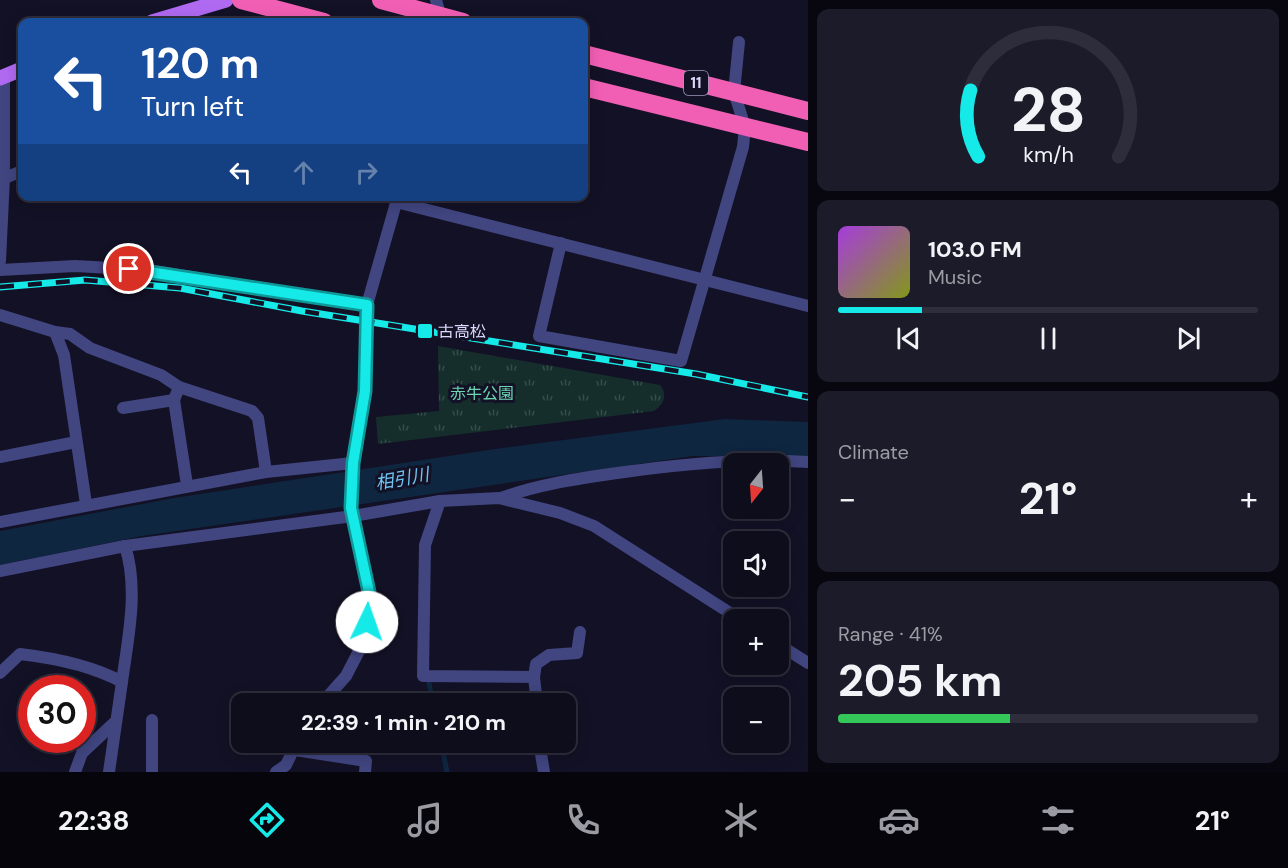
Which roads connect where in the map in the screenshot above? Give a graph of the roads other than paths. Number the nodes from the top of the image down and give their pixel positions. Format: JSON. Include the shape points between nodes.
{"nodes":[{"id":1,"x":226,"y":0,"type":"edge"},
{"id":2,"x":241,"y":0,"type":"edge"},
{"id":3,"x":381,"y":0,"type":"edge"},
{"id":4,"x":440,"y":13,"type":"edge"},
{"id":5,"x":165,"y":18,"type":"edge"},
{"id":6,"x":309,"y":18,"type":"edge"},
{"id":7,"x":739,"y":42,"type":"dead end"},
{"id":8,"x":588,"y":55,"type":"edge"},
{"id":9,"x":18,"y":71,"type":"edge"},
{"id":10,"x":2,"y":77,"type":"edge"},
{"id":11,"x":588,"y":88,"type":"edge"},
{"id":12,"x":734,"y":92,"type":"junction"},
{"id":13,"x":808,"y":111,"type":"edge"},
{"id":14,"x":745,"y":127,"type":"junction"},
{"id":15,"x":808,"y":142,"type":"edge"},
{"id":16,"x":18,"y":173,"type":"edge"},
{"id":17,"x":2,"y":179,"type":"edge"},
{"id":18,"x":396,"y":201,"type":"edge"},
{"id":19,"x":404,"y":201,"type":"edge"},
{"id":20,"x":561,"y":243,"type":"junction"},
{"id":21,"x":0,"y":261,"type":"edge"},
{"id":22,"x":0,"y":270,"type":"edge"},
{"id":23,"x":704,"y":280,"type":"junction"},
{"id":24,"x":367,"y":305,"type":"junction"},
{"id":25,"x":808,"y":306,"type":"edge"},
{"id":26,"x":0,"y":315,"type":"edge"},
{"id":27,"x":55,"y":332,"type":"junction"},
{"id":28,"x":179,"y":387,"type":"junction"},
{"id":29,"x":174,"y":400,"type":"junction"},
{"id":30,"x":123,"y":408,"type":"dead end"},
{"id":31,"x":76,"y":442,"type":"junction"},
{"id":32,"x":0,"y":457,"type":"edge"},
{"id":33,"x":808,"y":462,"type":"edge"},
{"id":34,"x":353,"y":467,"type":"junction"},
{"id":35,"x":266,"y":472,"type":"junction"},
{"id":36,"x":187,"y":485,"type":"junction"},
{"id":37,"x":499,"y":498,"type":"junction"},
{"id":38,"x":440,"y":501,"type":"junction"},
{"id":39,"x":86,"y":504,"type":"junction"},
{"id":40,"x":352,"y":512,"type":"junction"},
{"id":41,"x":0,"y":522,"type":"edge"},
{"id":42,"x":125,"y":546,"type":"junction"},
{"id":43,"x":0,"y":572,"type":"edge"},
{"id":44,"x":724,"y":609,"type":"edge"},
{"id":45,"x":580,"y":632,"type":"dead end"},
{"id":46,"x":789,"y":651,"type":"edge"},
{"id":47,"x":808,"y":663,"type":"edge"},
{"id":48,"x":0,"y":673,"type":"edge"},
{"id":49,"x":534,"y":677,"type":"junction"},
{"id":50,"x":122,"y":682,"type":"junction"},
{"id":51,"x":331,"y":693,"type":"edge"},
{"id":52,"x":536,"y":693,"type":"edge"},
{"id":53,"x":152,"y":720,"type":"dead end"},
{"id":54,"x":114,"y":723,"type":"junction"},
{"id":55,"x":292,"y":753,"type":"edge"},
{"id":56,"x":329,"y":753,"type":"edge"},
{"id":57,"x":541,"y":753,"type":"edge"},
{"id":58,"x":283,"y":770,"type":"edge"},
{"id":59,"x":75,"y":772,"type":"edge"},
{"id":60,"x":109,"y":772,"type":"edge"},
{"id":61,"x":152,"y":772,"type":"edge"},
{"id":62,"x":365,"y":772,"type":"edge"},
{"id":63,"x":544,"y":772,"type":"edge"}],
"edges":[{"from":1,"to":5,"type":"main road"},
{"from":2,"to":6,"type":"highway"},
{"from":3,"to":4,"type":"highway"},
{"from":7,"to":12,"type":"street"},
{"from":8,"to":12,"type":"highway","number":"11"},
{"from":9,"to":10,"type":"main road"},
{"from":10,"to":17,"type":"street"},
{"from":11,"to":14,"type":"highway","number":"11"},
{"from":12,"to":13,"type":"highway","number":"11"},
{"from":12,"to":14,"type":"street"},
{"from":14,"to":15,"type":"highway","number":"11"},
{"from":14,"to":23,"type":"street","via":[[728,208]]},
{"from":16,"to":17,"type":"street"},
{"from":17,"to":21,"type":"street"},
{"from":18,"to":24,"type":"street"},
{"from":19,"to":20,"type":"street"},
{"from":20,"to":23,"type":"street"},
{"from":20,"to":23,"type":"street","via":[[539,336],[681,361]]},
{"from":22,"to":24,"type":"street","via":[[75,266],[148,270]]},
{"from":23,"to":25,"type":"street"},
{"from":24,"to":34,"type":"street","via":[[365,391]]},
{"from":26,"to":27,"type":"street"},
{"from":27,"to":28,"type":"street","via":[[70,334],[90,348],[161,375]]},
{"from":27,"to":31,"type":"street","via":[[64,355]]},
{"from":28,"to":29,"type":"street"},
{"from":28,"to":35,"type":"street","via":[[252,411],[258,418]]},
{"from":29,"to":30,"type":"street"},
{"from":29,"to":36,"type":"street"},
{"from":31,"to":32,"type":"street"},
{"from":31,"to":39,"type":"street"},
{"from":33,"to":37,"type":"street","via":[[761,459],[698,463],[537,485]]},
{"from":34,"to":35,"type":"street"},
{"from":34,"to":40,"type":"street"},
{"from":35,"to":36,"type":"street"},
{"from":36,"to":39,"type":"street"},
{"from":37,"to":38,"type":"street"},
{"from":37,"to":44,"type":"street","via":[[594,526]]},
{"from":38,"to":40,"type":"street"},
{"from":38,"to":49,"type":"street","via":[[425,545],[423,676]]},
{"from":39,"to":41,"type":"street"},
{"from":40,"to":42,"type":"street"},
{"from":40,"to":51,"type":"street","via":[[369,592],[367,622],[360,649],[346,676]]},
{"from":42,"to":43,"type":"street"},
{"from":42,"to":50,"type":"street","via":[[131,565],[130,625]]},
{"from":45,"to":49,"type":"street","via":[[577,653],[549,655],[536,664]]},
{"from":46,"to":47,"type":"street"},
{"from":48,"to":50,"type":"street","via":[[20,654],[56,659]]},
{"from":49,"to":52,"type":"street"},
{"from":50,"to":54,"type":"street"},
{"from":53,"to":61,"type":"street"},
{"from":54,"to":59,"type":"street","via":[[82,753]]},
{"from":54,"to":60,"type":"street"},
{"from":55,"to":58,"type":"street"},
{"from":56,"to":62,"type":"street","via":[[366,761]]},
{"from":57,"to":63,"type":"street"}]}
